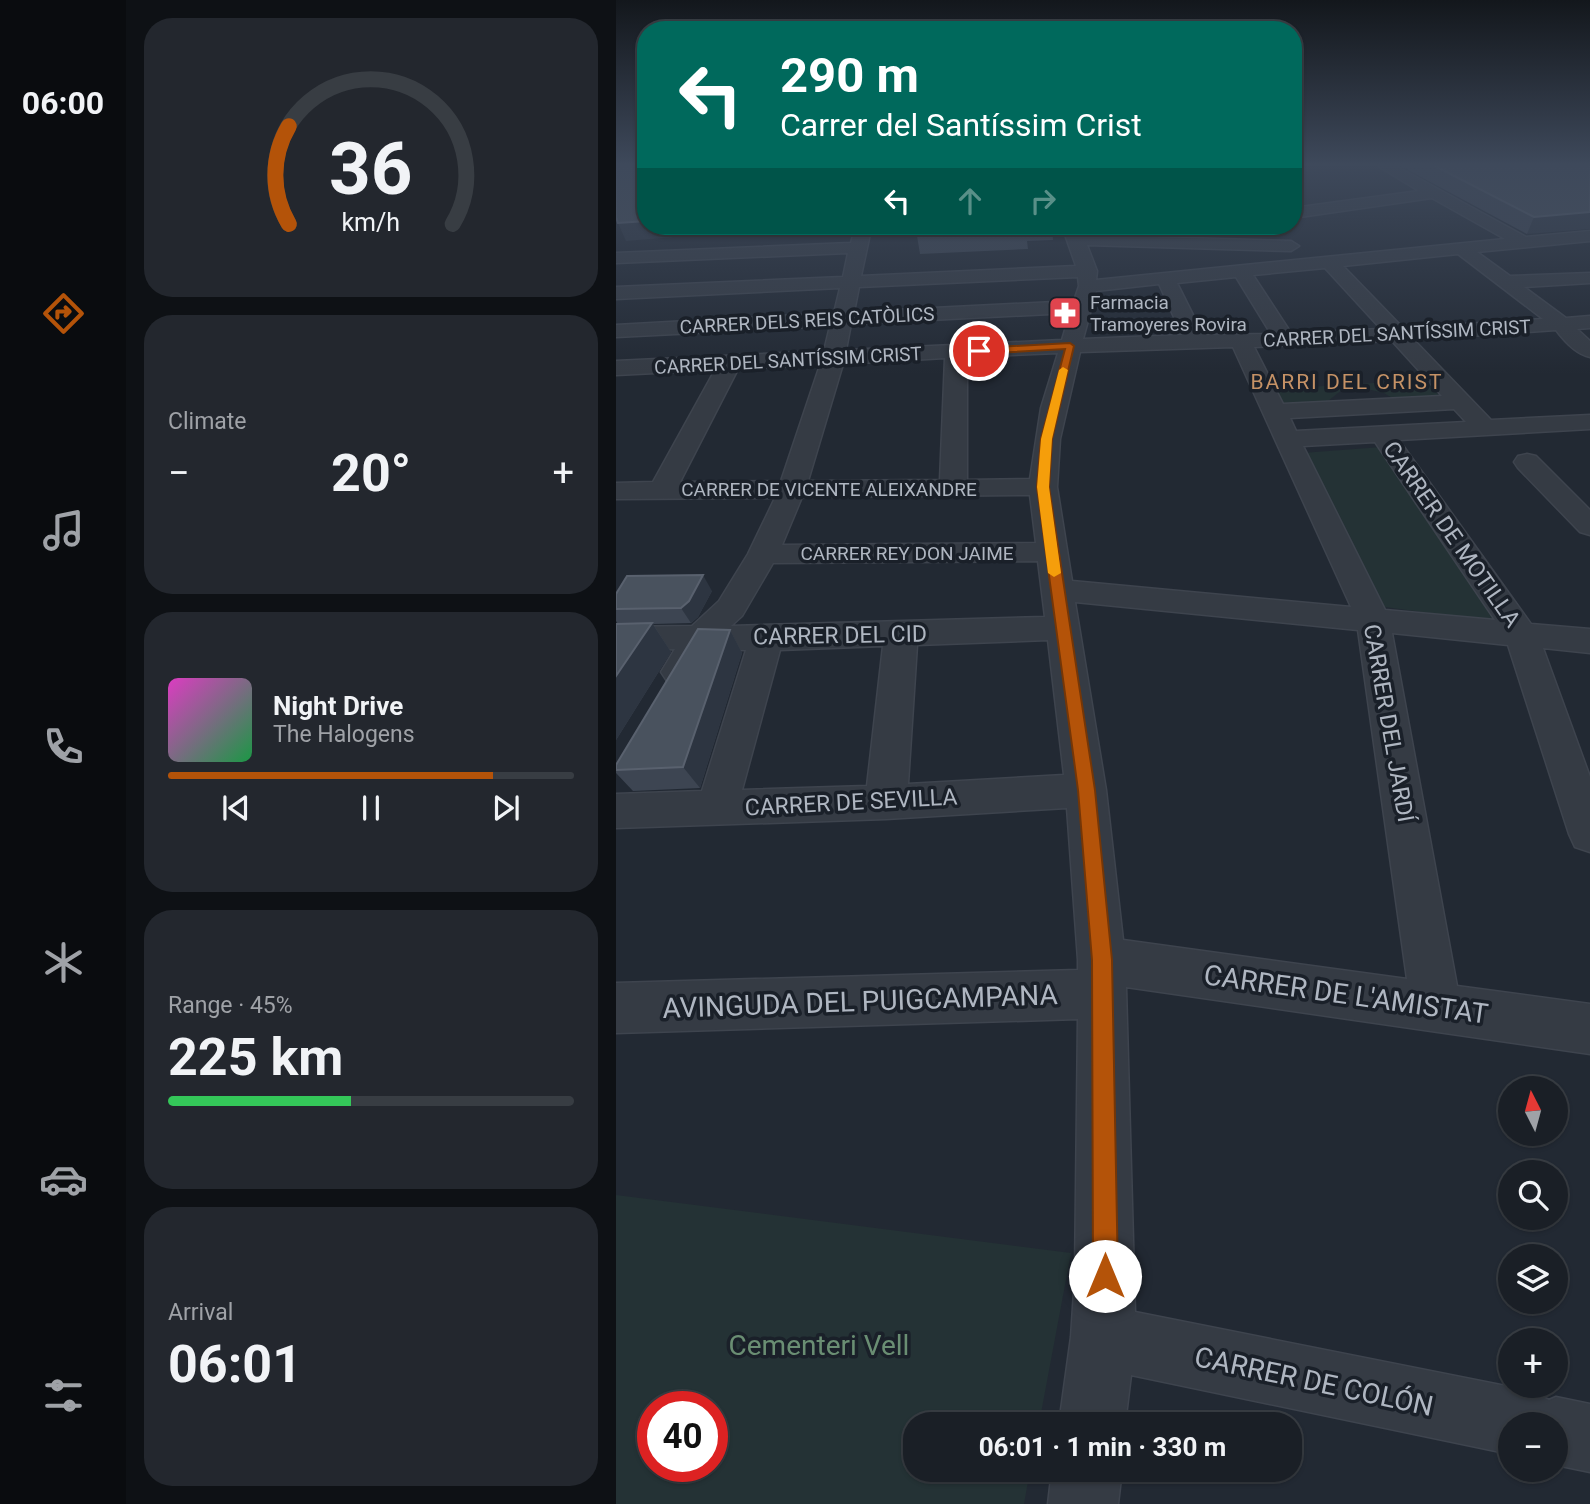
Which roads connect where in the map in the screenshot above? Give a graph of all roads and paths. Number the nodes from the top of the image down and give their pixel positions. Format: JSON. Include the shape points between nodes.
{"nodes":[{"id":1,"x":1508,"y":234,"type":"edge"},
{"id":2,"x":862,"y":235,"type":"edge"},
{"id":3,"x":1263,"y":235,"type":"edge"},
{"id":4,"x":1590,"y":236,"type":"edge"},
{"id":5,"x":1073,"y":241,"type":"edge"},
{"id":6,"x":1522,"y":242,"type":"junction"},
{"id":7,"x":1192,"y":243,"type":"junction"},
{"id":8,"x":1264,"y":245,"type":"junction"},
{"id":9,"x":1462,"y":249,"type":"junction"},
{"id":10,"x":1316,"y":252,"type":"junction"},
{"id":11,"x":862,"y":256,"type":"junction"},
{"id":12,"x":616,"y":258,"type":"edge"},
{"id":13,"x":1266,"y":269,"type":"junction"},
{"id":14,"x":1241,"y":271,"type":"junction"},
{"id":15,"x":1189,"y":276,"type":"junction"},
{"id":16,"x":1590,"y":278,"type":"edge"},
{"id":17,"x":1166,"y":279,"type":"junction"},
{"id":18,"x":1506,"y":282,"type":"junction"},
{"id":19,"x":851,"y":283,"type":"junction"},
{"id":20,"x":1086,"y":288,"type":"junction"},
{"id":21,"x":616,"y":293,"type":"edge"},
{"id":22,"x":843,"y":318,"type":"junction"},
{"id":23,"x":1590,"y":323,"type":"edge"},
{"id":24,"x":1562,"y":324,"type":"junction"},
{"id":25,"x":616,"y":331,"type":"edge"},
{"id":26,"x":1398,"y":335,"type":"junction"},
{"id":27,"x":1285,"y":339,"type":"junction"},
{"id":28,"x":1195,"y":341,"type":"junction"},
{"id":29,"x":1241,"y":341,"type":"junction"},
{"id":30,"x":1070,"y":346,"type":"junction"},
{"id":31,"x":1590,"y":351,"type":"edge"},
{"id":32,"x":956,"y":352,"type":"junction"},
{"id":33,"x":833,"y":359,"type":"junction"},
{"id":34,"x":730,"y":363,"type":"junction"},
{"id":35,"x":619,"y":372,"type":"edge"},
{"id":36,"x":1461,"y":402,"type":"junction"},
{"id":37,"x":1590,"y":422,"type":"edge"},
{"id":38,"x":1280,"y":426,"type":"junction"},
{"id":39,"x":1484,"y":427,"type":"junction"},
{"id":40,"x":1382,"y":434,"type":"junction"},
{"id":41,"x":1527,"y":462,"type":"dead end"},
{"id":42,"x":1043,"y":487,"type":"junction"},
{"id":43,"x":953,"y":488,"type":"junction"},
{"id":44,"x":662,"y":490,"type":"junction"},
{"id":45,"x":792,"y":490,"type":"junction"},
{"id":46,"x":616,"y":491,"type":"edge"},
{"id":47,"x":1590,"y":526,"type":"edge"},
{"id":48,"x":1051,"y":552,"type":"junction"},
{"id":49,"x":763,"y":554,"type":"junction"},
{"id":50,"x":1060,"y":609,"type":"junction"},
{"id":51,"x":1373,"y":620,"type":"junction"},
{"id":52,"x":1586,"y":631,"type":"edge"},
{"id":53,"x":901,"y":634,"type":"junction"},
{"id":54,"x":1521,"y":634,"type":"junction"},
{"id":55,"x":699,"y":637,"type":"junction"},
{"id":56,"x":616,"y":639,"type":"edge"},
{"id":57,"x":766,"y":639,"type":"junction"},
{"id":58,"x":666,"y":695,"type":"edge"},
{"id":59,"x":618,"y":788,"type":"edge"},
{"id":60,"x":1086,"y":790,"type":"junction"},
{"id":61,"x":886,"y":802,"type":"junction"},
{"id":62,"x":717,"y":808,"type":"junction"},
{"id":63,"x":1590,"y":834,"type":"edge"},
{"id":64,"x":1103,"y":977,"type":"junction"},
{"id":65,"x":1436,"y":1006,"type":"junction"},
{"id":66,"x":616,"y":1007,"type":"edge"},
{"id":67,"x":1590,"y":1029,"type":"edge"},
{"id":68,"x":1103,"y":1337,"type":"junction"},
{"id":69,"x":1094,"y":1412,"type":"edge"},
{"id":70,"x":1498,"y":1418,"type":"edge"},
{"id":71,"x":1568,"y":1433,"type":"edge"},
{"id":72,"x":1590,"y":1438,"type":"edge"},
{"id":73,"x":1086,"y":1482,"type":"edge"},
{"id":74,"x":1083,"y":1504,"type":"edge"}],
"edges":[{"from":1,"to":6,"type":"street"},
{"from":2,"to":11,"type":"street"},
{"from":3,"to":8,"type":"street"},
{"from":4,"to":6,"type":"street"},
{"from":5,"to":7,"type":"street"},
{"from":5,"to":20,"type":"street"},
{"from":6,"to":9,"type":"street"},
{"from":7,"to":8,"type":"street"},
{"from":7,"to":15,"type":"street"},
{"from":8,"to":10,"type":"street"},
{"from":8,"to":13,"type":"street"},
{"from":9,"to":10,"type":"street"},
{"from":9,"to":18,"type":"street"},
{"from":10,"to":13,"type":"street"},
{"from":10,"to":26,"type":"street"},
{"from":11,"to":12,"type":"street"},
{"from":11,"to":19,"type":"street"},
{"from":13,"to":14,"type":"street"},
{"from":14,"to":15,"type":"street"},
{"from":14,"to":27,"type":"street"},
{"from":15,"to":17,"type":"street"},
{"from":16,"to":18,"type":"street"},
{"from":17,"to":20,"type":"street"},
{"from":17,"to":28,"type":"street"},
{"from":18,"to":24,"type":"street"},
{"from":19,"to":20,"type":"street"},
{"from":19,"to":21,"type":"street"},
{"from":19,"to":22,"type":"street"},
{"from":20,"to":22,"type":"street","name":"CARRER DELS REIS CATÒLICS"},
{"from":20,"to":30,"type":"street"},
{"from":22,"to":25,"type":"street","name":"CARRER DELS REIS CATÒLICS"},
{"from":22,"to":33,"type":"street"},
{"from":23,"to":24,"type":"street","name":"CARRER DEL SANTÍSSIM CRIST"},
{"from":24,"to":26,"type":"street","name":"CARRER DEL SANTÍSSIM CRIST"},
{"from":24,"to":31,"type":"street"},
{"from":26,"to":27,"type":"street","name":"CARRER DEL SANTÍSSIM CRIST"},
{"from":26,"to":36,"type":"street"},
{"from":27,"to":29,"type":"street","name":"CARRER DEL SANTÍSSIM CRIST"},
{"from":28,"to":29,"type":"street","name":"CARRER DEL SANTÍSSIM CRIST"},
{"from":28,"to":30,"type":"street","name":"CARRER DEL SANTÍSSIM CRIST"},
{"from":29,"to":38,"type":"street","name":"CARRER DEL JARDÍ"},
{"from":30,"to":32,"type":"street","name":"CARRER DEL SANTÍSSIM CRIST"},
{"from":30,"to":42,"type":"street","via":[[1049,429]]},
{"from":32,"to":33,"type":"street","name":"CARRER DEL SANTÍSSIM CRIST"},
{"from":32,"to":43,"type":"street"},
{"from":33,"to":34,"type":"street","name":"CARRER DEL SANTÍSSIM CRIST"},
{"from":33,"to":45,"type":"street"},
{"from":34,"to":35,"type":"street","name":"CARRER DEL SANTÍSSIM CRIST"},
{"from":34,"to":44,"type":"street"},
{"from":36,"to":38,"type":"street"},
{"from":36,"to":39,"type":"street"},
{"from":37,"to":39,"type":"street"},
{"from":38,"to":40,"type":"street"},
{"from":38,"to":51,"type":"street","name":"CARRER DEL JARDÍ"},
{"from":39,"to":40,"type":"street"},
{"from":40,"to":54,"type":"street","name":"CARRER DE MOTILLA"},
{"from":41,"to":47,"type":"street"},
{"from":42,"to":43,"type":"street","name":"CARRER DE VICENTE ALEIXANDRE"},
{"from":42,"to":48,"type":"street"},
{"from":43,"to":45,"type":"street","name":"CARRER DE VICENTE ALEIXANDRE"},
{"from":44,"to":45,"type":"street","name":"CARRER DE VICENTE ALEIXANDRE"},
{"from":44,"to":46,"type":"street","name":"CARRER DE VICENTE ALEIXANDRE"},
{"from":45,"to":49,"type":"street"},
{"from":48,"to":49,"type":"street","name":"CARRER REY DON JAIME"},
{"from":48,"to":50,"type":"street"},
{"from":49,"to":55,"type":"street","via":[[731,608]]},
{"from":50,"to":51,"type":"street","name":"CARRER DEL CID"},
{"from":50,"to":53,"type":"street","name":"CARRER DEL CID"},
{"from":50,"to":60,"type":"street"},
{"from":51,"to":54,"type":"street","name":"CARRER DEL CID"},
{"from":51,"to":65,"type":"street","name":"CARRER DEL JARDÍ"},
{"from":52,"to":54,"type":"street","name":"CARRER DEL CID"},
{"from":53,"to":57,"type":"street","name":"CARRER DEL CID"},
{"from":53,"to":61,"type":"street"},
{"from":54,"to":63,"type":"street","name":"CARRER DE MOTILLA"},
{"from":55,"to":56,"type":"street","name":"CARRER DEL CID"},
{"from":55,"to":57,"type":"street","name":"CARRER DEL CID"},
{"from":55,"to":58,"type":"street"},
{"from":57,"to":62,"type":"street"},
{"from":59,"to":62,"type":"street","name":"CARRER DE SEVILLA"},
{"from":60,"to":61,"type":"street","name":"CARRER DE SEVILLA"},
{"from":60,"to":64,"type":"street"},
{"from":61,"to":62,"type":"street","name":"CARRER DE SEVILLA"},
{"from":64,"to":65,"type":"street","name":"CARRER DE L'AMISTAT"},
{"from":64,"to":66,"type":"street","name":"AVINGUDA DEL PUIGCAMPANA"},
{"from":64,"to":68,"type":"street"},
{"from":65,"to":67,"type":"street","name":"CARRER DE L'AMISTAT"},
{"from":68,"to":69,"type":"street"},
{"from":68,"to":70,"type":"street","name":"CARRER DE COLÓN"},
{"from":71,"to":72,"type":"street"},
{"from":73,"to":74,"type":"street"}]}
